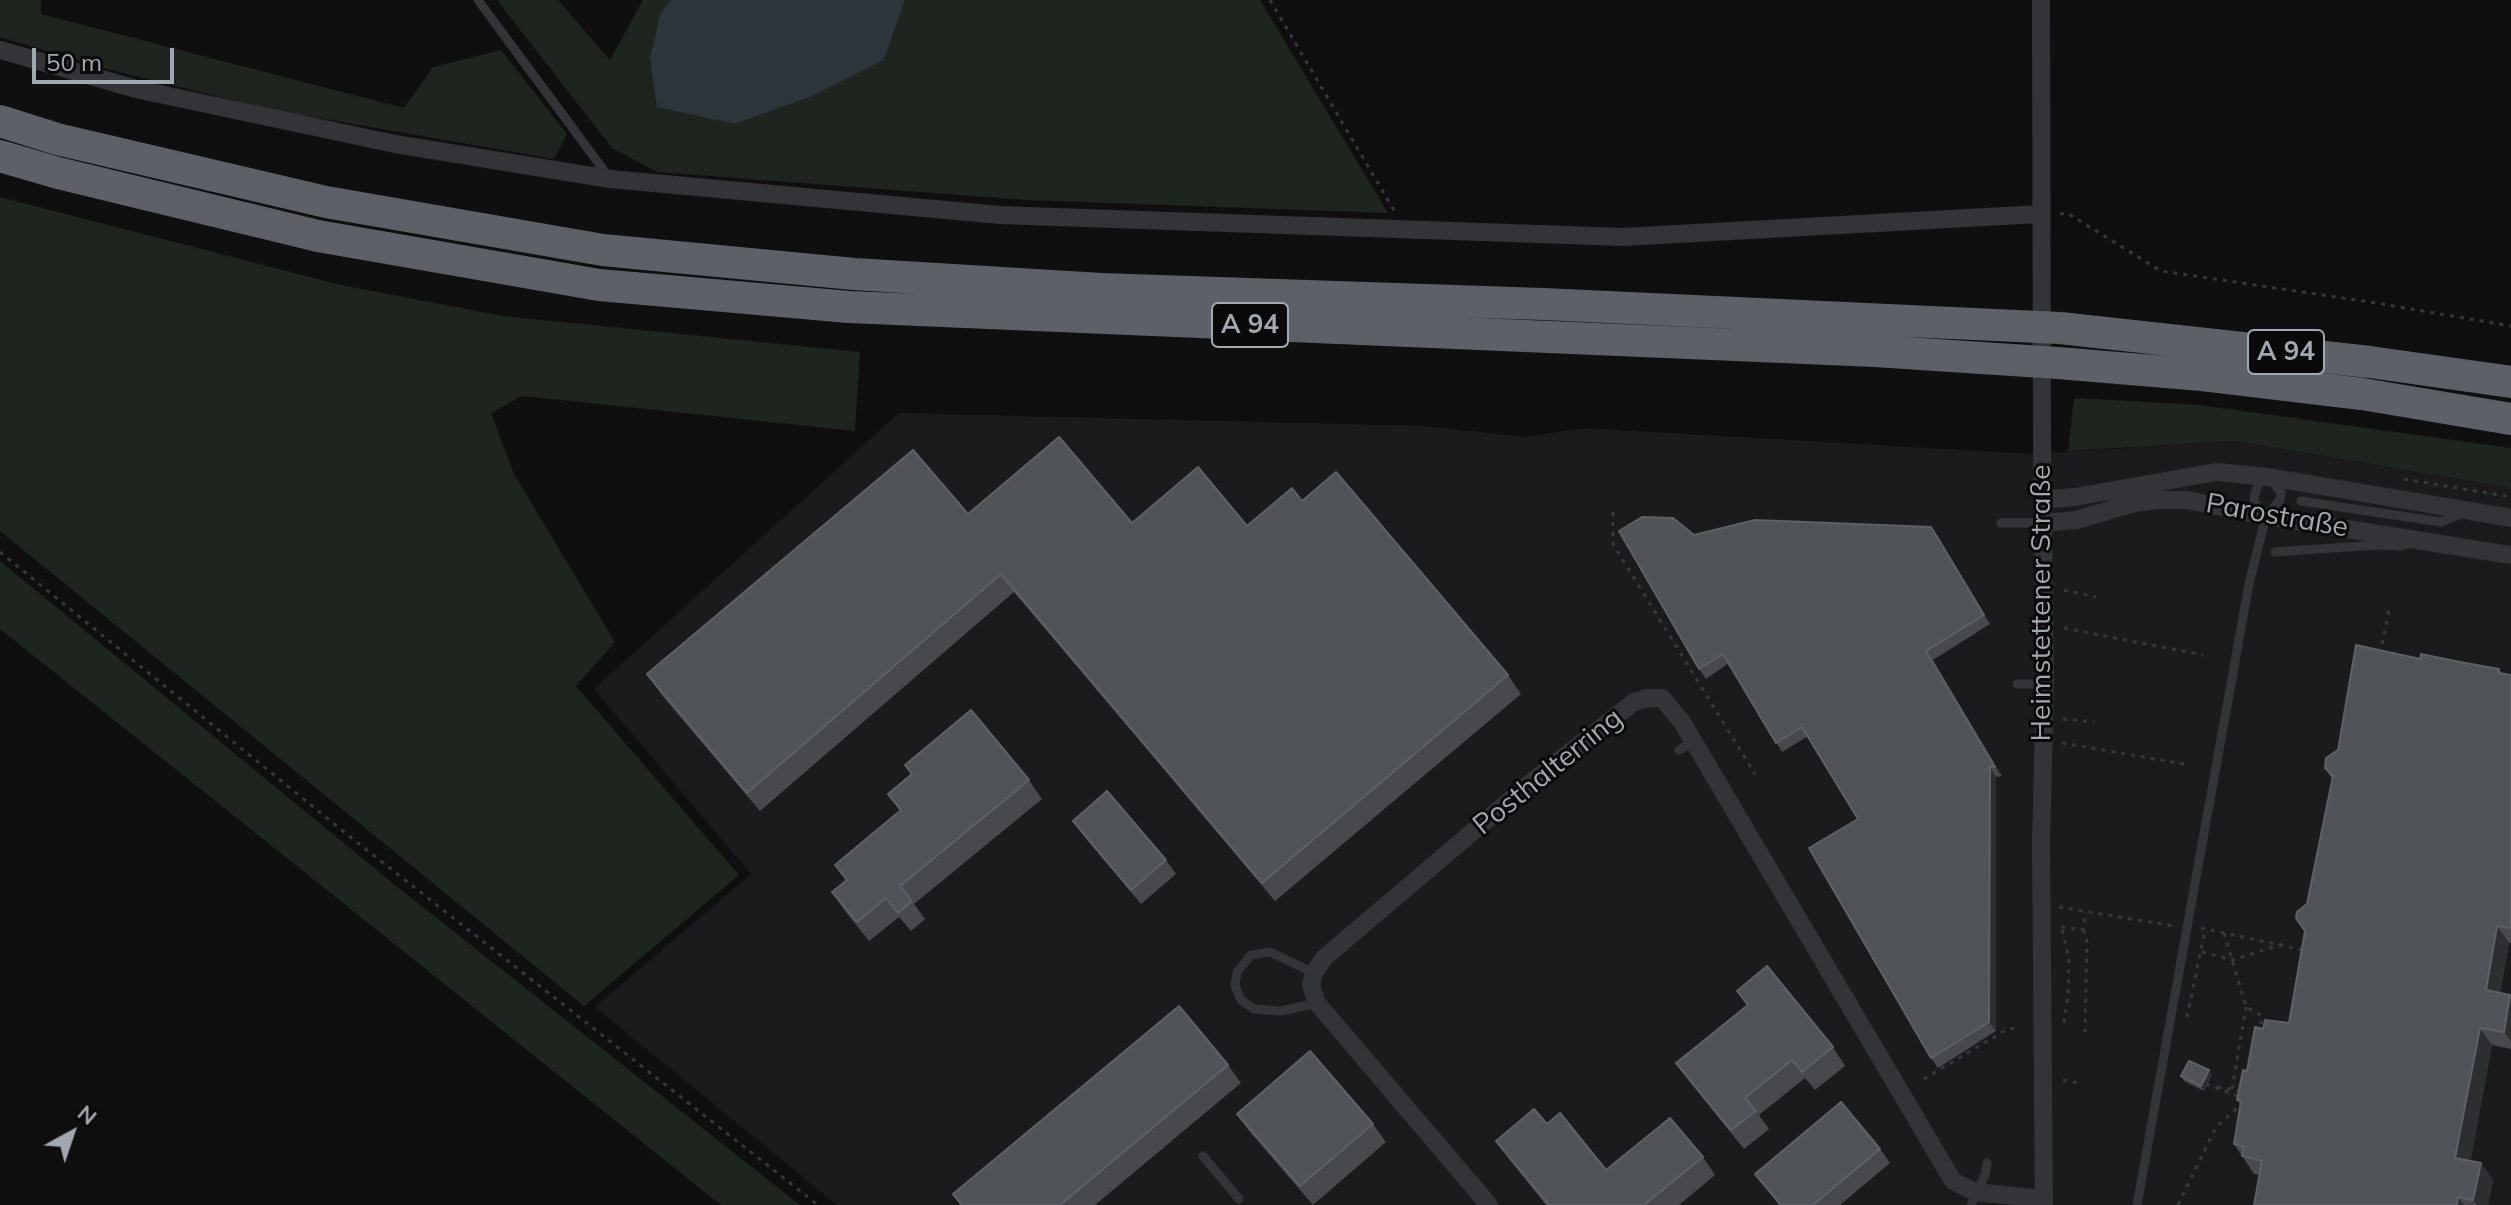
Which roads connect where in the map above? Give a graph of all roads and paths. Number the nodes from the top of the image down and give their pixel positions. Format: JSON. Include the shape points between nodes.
{"nodes":[{"id":1,"x":478,"y":0,"type":"edge"},
{"id":2,"x":1270,"y":0,"type":"edge"},
{"id":3,"x":2041,"y":0,"type":"edge"},
{"id":4,"x":0,"y":50,"type":"edge"},
{"id":5,"x":0,"y":121,"type":"edge"},
{"id":6,"x":0,"y":156,"type":"edge"},
{"id":7,"x":610,"y":179,"type":"junction"},
{"id":8,"x":2040,"y":214,"type":"junction"},
{"id":9,"x":1405,"y":229,"type":"junction"},
{"id":10,"x":2511,"y":326,"type":"edge"},
{"id":11,"x":2511,"y":382,"type":"edge"},
{"id":12,"x":2511,"y":419,"type":"edge"},
{"id":13,"x":2268,"y":477,"type":"junction"},
{"id":14,"x":2042,"y":500,"type":"junction"},
{"id":15,"x":2301,"y":501,"type":"dead end"},
{"id":16,"x":2467,"y":511,"type":"junction"},
{"id":17,"x":1613,"y":512,"type":"dead end"},
{"id":18,"x":2511,"y":518,"type":"edge"},
{"id":19,"x":2001,"y":523,"type":"dead end"},
{"id":20,"x":2043,"y":523,"type":"junction"},
{"id":21,"x":2263,"y":525,"type":"junction"},
{"id":22,"x":2418,"y":540,"type":"junction"},
{"id":23,"x":0,"y":552,"type":"edge"},
{"id":24,"x":2275,"y":552,"type":"dead end"},
{"id":25,"x":2511,"y":555,"type":"edge"},
{"id":26,"x":2060,"y":589,"type":"dead end"},
{"id":27,"x":2096,"y":597,"type":"dead end"},
{"id":28,"x":2389,"y":610,"type":"dead end"},
{"id":29,"x":2060,"y":627,"type":"dead end"},
{"id":30,"x":2203,"y":655,"type":"dead end"},
{"id":31,"x":2380,"y":656,"type":"edge"},
{"id":32,"x":2017,"y":684,"type":"dead end"},
{"id":33,"x":2045,"y":684,"type":"junction"},
{"id":34,"x":2059,"y":719,"type":"dead end"},
{"id":35,"x":2094,"y":722,"type":"dead end"},
{"id":36,"x":2059,"y":743,"type":"dead end"},
{"id":37,"x":2184,"y":764,"type":"dead end"},
{"id":38,"x":1755,"y":774,"type":"dead end"},
{"id":39,"x":2058,"y":907,"type":"dead end"},
{"id":40,"x":2086,"y":912,"type":"dead end"},
{"id":41,"x":2061,"y":927,"type":"junction"},
{"id":42,"x":2083,"y":930,"type":"junction"},
{"id":43,"x":2224,"y":932,"type":"dead end"},
{"id":44,"x":2282,"y":944,"type":"dead end"},
{"id":45,"x":2200,"y":952,"type":"dead end"},
{"id":46,"x":2233,"y":960,"type":"junction"},
{"id":47,"x":1314,"y":973,"type":"junction"},
{"id":48,"x":1317,"y":1003,"type":"junction"},
{"id":49,"x":2246,"y":1007,"type":"junction"},
{"id":50,"x":2019,"y":1027,"type":"dead end"},
{"id":51,"x":2259,"y":1031,"type":"edge"},
{"id":52,"x":2085,"y":1032,"type":"dead end"},
{"id":53,"x":2062,"y":1036,"type":"dead end"},
{"id":54,"x":1924,"y":1079,"type":"dead end"},
{"id":55,"x":2195,"y":1079,"type":"edge"},
{"id":56,"x":2083,"y":1084,"type":"dead end"},
{"id":57,"x":2211,"y":1086,"type":"junction"},
{"id":58,"x":2232,"y":1089,"type":"junction"},
{"id":59,"x":2063,"y":1092,"type":"dead end"},
{"id":60,"x":2249,"y":1092,"type":"edge"},
{"id":61,"x":1203,"y":1156,"type":"dead end"},
{"id":62,"x":1987,"y":1163,"type":"dead end"},
{"id":63,"x":1973,"y":1198,"type":"edge"},
{"id":64,"x":1239,"y":1199,"type":"dead end"},
{"id":65,"x":2044,"y":1202,"type":"edge"},
{"id":66,"x":818,"y":1205,"type":"edge"},
{"id":67,"x":1489,"y":1205,"type":"edge"},
{"id":68,"x":2137,"y":1205,"type":"edge"},
{"id":69,"x":2178,"y":1205,"type":"edge"}],
"edges":[{"from":1,"to":7,"type":"lane"},
{"from":2,"to":9,"type":"path"},
{"from":3,"to":8,"type":"street","name":"Heimstettener Straße"},
{"from":4,"to":7,"type":"street","via":[[182,99],[395,144]]},
{"from":5,"to":11,"type":"highway","number":"A 94","via":[[326,202],[603,250],[854,274],[1101,289],[2060,328]]},
{"from":6,"to":12,"type":"highway","number":"A 94","via":[[318,236],[599,285],[849,307],[2058,363],[2318,389]]},
{"from":7,"to":9,"type":"street","via":[[1000,215]]},
{"from":8,"to":9,"type":"street","via":[[1623,237]]},
{"from":8,"to":10,"type":"path","via":[[2067,213],[2161,271]]},
{"from":8,"to":14,"type":"street","name":"Heimstettener Straße"},
{"from":13,"to":14,"type":"street","name":"Parostraße","via":[[2216,472]]},
{"from":13,"to":16,"type":"street","name":"Parostraße"},
{"from":13,"to":21,"type":"lane","via":[[2258,484],[2254,502]]},
{"from":13,"to":21,"type":"lane","via":[[2281,492]]},
{"from":14,"to":20,"type":"street","name":"Heimstettener Straße"},
{"from":15,"to":16,"type":"lane","via":[[2441,522]]},
{"from":16,"to":18,"type":"street","name":"Parostraße"},
{"from":17,"to":38,"type":"path","via":[[1613,544]]},
{"from":19,"to":20,"type":"lane"},
{"from":20,"to":21,"type":"street","name":"Parostraße","via":[[2076,520],[2134,503],[2187,500]]},
{"from":20,"to":33,"type":"street","name":"Heimstettener Straße"},
{"from":21,"to":22,"type":"street","name":"Parostraße"},
{"from":21,"to":68,"type":"lane"},
{"from":22,"to":24,"type":"lane","via":[[2401,546]]},
{"from":22,"to":25,"type":"street","name":"Parostraße"},
{"from":23,"to":66,"type":"path","via":[[344,832]]},
{"from":26,"to":27,"type":"path"},
{"from":28,"to":31,"type":"path"},
{"from":29,"to":30,"type":"path"},
{"from":32,"to":33,"type":"lane"},
{"from":33,"to":65,"type":"street","name":"Heimstettener Straße"},
{"from":34,"to":35,"type":"path"},
{"from":36,"to":37,"type":"path"},
{"from":39,"to":41,"type":"path"},
{"from":40,"to":42,"type":"path"},
{"from":41,"to":42,"type":"path"},
{"from":41,"to":53,"type":"path","via":[[2069,958]]},
{"from":42,"to":52,"type":"path"},
{"from":43,"to":46,"type":"path"},
{"from":44,"to":46,"type":"path"},
{"from":45,"to":46,"type":"path"},
{"from":46,"to":49,"type":"path"},
{"from":47,"to":48,"type":"street","via":[[1311,985]]},
{"from":47,"to":48,"type":"lane","via":[[1270,952],[1251,955],[1237,972],[1235,986],[1241,1000],[1254,1009],[1281,1011]]},
{"from":47,"to":63,"type":"street","name":"Posthalterring","via":[[1324,958],[1529,784],[1634,702],[1662,698],[1682,722],[1686,746],[1953,1181]]},
{"from":48,"to":67,"type":"street"},
{"from":49,"to":51,"type":"path","via":[[2262,1016]]},
{"from":49,"to":58,"type":"path"},
{"from":50,"to":54,"type":"path"},
{"from":55,"to":57,"type":"path"},
{"from":56,"to":59,"type":"path","via":[[2063,1080]]},
{"from":57,"to":58,"type":"path"},
{"from":57,"to":69,"type":"path","via":[[2247,1099],[2216,1127]]},
{"from":58,"to":60,"type":"path"},
{"from":61,"to":64,"type":"lane"},
{"from":62,"to":63,"type":"lane"},
{"from":63,"to":65,"type":"street"}]}
